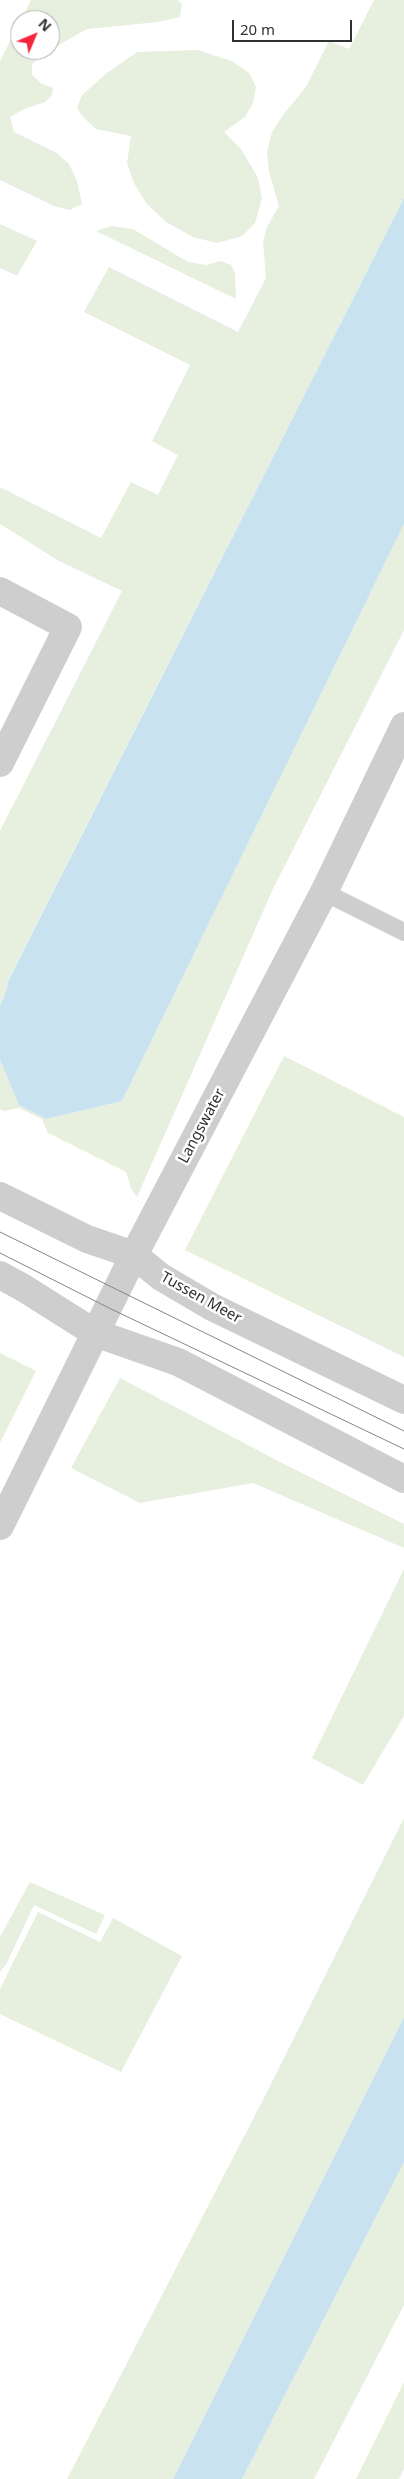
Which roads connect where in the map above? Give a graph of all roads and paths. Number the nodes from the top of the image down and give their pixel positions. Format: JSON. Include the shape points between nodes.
{"nodes":[{"id":1,"x":0,"y":591,"type":"edge"},
{"id":2,"x":404,"y":726,"type":"edge"},
{"id":3,"x":0,"y":763,"type":"edge"},
{"id":4,"x":324,"y":892,"type":"junction"},
{"id":5,"x":404,"y":932,"type":"edge"},
{"id":6,"x":0,"y":1196,"type":"edge"},
{"id":7,"x":134,"y":1255,"type":"junction"},
{"id":8,"x":0,"y":1275,"type":"edge"},
{"id":9,"x":95,"y":1333,"type":"junction"},
{"id":10,"x":404,"y":1400,"type":"edge"},
{"id":11,"x":404,"y":1479,"type":"edge"},
{"id":12,"x":0,"y":1526,"type":"edge"}],
"edges":[{"from":1,"to":3,"type":"street","via":[[68,627]]},
{"from":2,"to":4,"type":"street","name":"Langswater"},
{"from":4,"to":5,"type":"lane"},
{"from":4,"to":7,"type":"street","name":"Langswater"},
{"from":6,"to":7,"type":"street","name":"Tussen Meer","via":[[87,1239]]},
{"from":7,"to":9,"type":"street","name":"Langswater"},
{"from":7,"to":10,"type":"street","name":"Tussen Meer","via":[[161,1277],[212,1306]]},
{"from":8,"to":9,"type":"street"},
{"from":9,"to":11,"type":"street","via":[[178,1362]]},
{"from":9,"to":12,"type":"street","name":"Langswater"}]}
